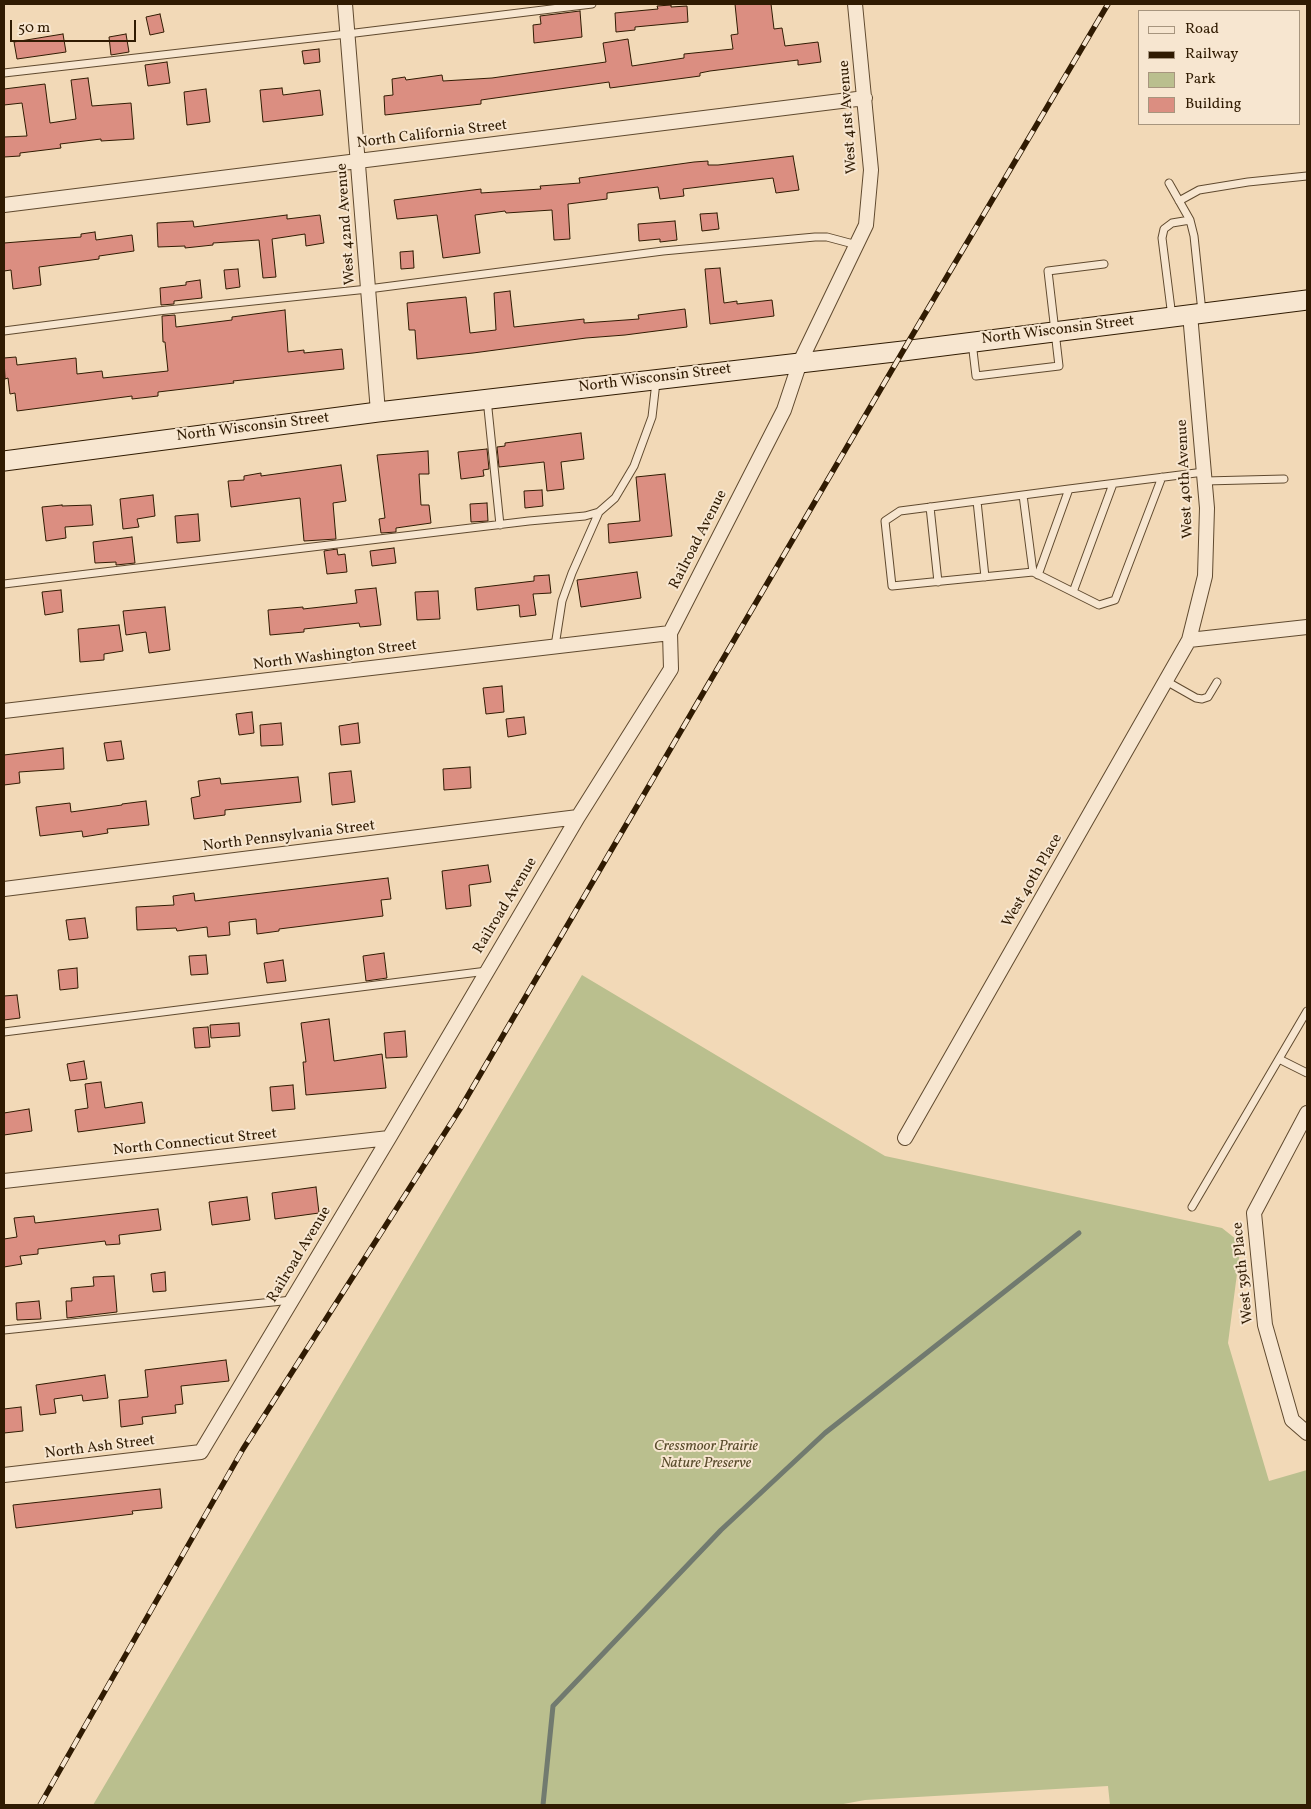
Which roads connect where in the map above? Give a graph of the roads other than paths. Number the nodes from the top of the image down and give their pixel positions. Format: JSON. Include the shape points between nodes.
{"nodes":[{"id":1,"x":345,"y":4,"type":"edge"},
{"id":2,"x":592,"y":4,"type":"edge"},
{"id":3,"x":855,"y":4,"type":"edge"},
{"id":4,"x":347,"y":34,"type":"junction"},
{"id":5,"x":4,"y":73,"type":"edge"},
{"id":6,"x":865,"y":98,"type":"junction"},
{"id":7,"x":359,"y":160,"type":"junction"},
{"id":8,"x":1307,"y":176,"type":"edge"},
{"id":9,"x":1169,"y":183,"type":"dead end"},
{"id":10,"x":1179,"y":201,"type":"junction"},
{"id":11,"x":4,"y":205,"type":"edge"},
{"id":12,"x":1190,"y":220,"type":"junction"},
{"id":13,"x":857,"y":244,"type":"junction"},
{"id":14,"x":1104,"y":264,"type":"dead end"},
{"id":15,"x":368,"y":289,"type":"junction"},
{"id":16,"x":1307,"y":300,"type":"edge"},
{"id":17,"x":1188,"y":315,"type":"junction"},
{"id":18,"x":4,"y":331,"type":"edge"},
{"id":19,"x":1055,"y":332,"type":"junction"},
{"id":20,"x":972,"y":342,"type":"junction"},
{"id":21,"x":800,"y":362,"type":"junction"},
{"id":22,"x":656,"y":379,"type":"junction"},
{"id":23,"x":487,"y":399,"type":"junction"},
{"id":24,"x":378,"y":412,"type":"junction"},
{"id":25,"x":4,"y":460,"type":"edge"},
{"id":26,"x":1204,"y":476,"type":"junction"},
{"id":27,"x":1162,"y":477,"type":"junction"},
{"id":28,"x":1284,"y":479,"type":"dead end"},
{"id":29,"x":1113,"y":484,"type":"junction"},
{"id":30,"x":1069,"y":489,"type":"junction"},
{"id":31,"x":1023,"y":495,"type":"junction"},
{"id":32,"x":977,"y":501,"type":"junction"},
{"id":33,"x":930,"y":507,"type":"junction"},
{"id":34,"x":599,"y":512,"type":"junction"},
{"id":35,"x":500,"y":524,"type":"junction"},
{"id":36,"x":1035,"y":573,"type":"junction"},
{"id":37,"x":985,"y":577,"type":"junction"},
{"id":38,"x":938,"y":582,"type":"junction"},
{"id":39,"x":4,"y":584,"type":"edge"},
{"id":40,"x":1073,"y":592,"type":"junction"},
{"id":41,"x":1307,"y":627,"type":"edge"},
{"id":42,"x":670,"y":633,"type":"junction"},
{"id":43,"x":1189,"y":640,"type":"junction"},
{"id":44,"x":555,"y":646,"type":"junction"},
{"id":45,"x":1166,"y":681,"type":"junction"},
{"id":46,"x":1217,"y":682,"type":"dead end"},
{"id":47,"x":4,"y":711,"type":"edge"},
{"id":48,"x":578,"y":817,"type":"junction"},
{"id":49,"x":4,"y":888,"type":"edge"},
{"id":50,"x":487,"y":971,"type":"junction"},
{"id":51,"x":1307,"y":1011,"type":"edge"},
{"id":52,"x":4,"y":1032,"type":"edge"},
{"id":53,"x":1279,"y":1059,"type":"junction"},
{"id":54,"x":1307,"y":1073,"type":"edge"},
{"id":55,"x":1307,"y":1113,"type":"edge"},
{"id":56,"x":389,"y":1138,"type":"junction"},
{"id":57,"x":905,"y":1138,"type":"dead end"},
{"id":58,"x":4,"y":1181,"type":"edge"},
{"id":59,"x":1192,"y":1206,"type":"dead end"},
{"id":60,"x":292,"y":1300,"type":"junction"},
{"id":61,"x":4,"y":1330,"type":"edge"},
{"id":62,"x":1307,"y":1433,"type":"edge"},
{"id":63,"x":201,"y":1452,"type":"joint"},
{"id":64,"x":4,"y":1475,"type":"edge"}],
"edges":[{"from":1,"to":4,"type":"street","name":"West 42nd Avenue"},
{"from":2,"to":4,"type":"lane"},
{"from":3,"to":6,"type":"street","name":"West 41st Avenue"},
{"from":4,"to":5,"type":"lane"},
{"from":4,"to":7,"type":"street","name":"West 42nd Avenue"},
{"from":6,"to":7,"type":"street","name":"North California Street"},
{"from":6,"to":13,"type":"street","name":"West 41st Avenue","via":[[871,170],[866,225]]},
{"from":7,"to":11,"type":"street","name":"North California Street"},
{"from":7,"to":15,"type":"street","name":"West 42nd Avenue"},
{"from":8,"to":10,"type":"lane","via":[[1199,190]]},
{"from":9,"to":10,"type":"lane"},
{"from":10,"to":12,"type":"lane"},
{"from":12,"to":17,"type":"lane","via":[[1194,236]]},
{"from":12,"to":17,"type":"lane","via":[[1172,223],[1164,229],[1162,238]]},
{"from":13,"to":15,"type":"lane","via":[[815,237],[663,251]]},
{"from":13,"to":21,"type":"street","name":"West 41st Avenue"},
{"from":14,"to":19,"type":"lane","via":[[1048,270]]},
{"from":15,"to":18,"type":"lane"},
{"from":15,"to":24,"type":"street","name":"West 42nd Avenue"},
{"from":16,"to":17,"type":"street","name":"North Wisconsin Street"},
{"from":17,"to":19,"type":"street","name":"North Wisconsin Street"},
{"from":17,"to":26,"type":"street","name":"West 40th Avenue"},
{"from":19,"to":20,"type":"street","name":"North Wisconsin Street"},
{"from":19,"to":20,"type":"lane","via":[[1059,366],[976,376]]},
{"from":20,"to":21,"type":"street","name":"North Wisconsin Street"},
{"from":21,"to":22,"type":"street","name":"North Wisconsin Street"},
{"from":21,"to":42,"type":"street","name":"Railroad Avenue","via":[[784,410]]},
{"from":22,"to":23,"type":"street","name":"North Wisconsin Street"},
{"from":22,"to":34,"type":"lane","via":[[652,417],[634,466],[615,498]]},
{"from":23,"to":24,"type":"street","name":"North Wisconsin Street"},
{"from":23,"to":35,"type":"lane"},
{"from":24,"to":25,"type":"street","name":"North Wisconsin Street"},
{"from":26,"to":27,"type":"lane"},
{"from":26,"to":28,"type":"lane"},
{"from":26,"to":43,"type":"street","name":"West 40th Avenue","via":[[1207,508],[1205,576]]},
{"from":27,"to":29,"type":"lane"},
{"from":27,"to":40,"type":"lane","via":[[1115,600],[1099,605]]},
{"from":29,"to":30,"type":"lane"},
{"from":29,"to":40,"type":"lane"},
{"from":30,"to":31,"type":"lane"},
{"from":30,"to":36,"type":"lane"},
{"from":31,"to":32,"type":"lane"},
{"from":31,"to":36,"type":"lane"},
{"from":32,"to":33,"type":"lane"},
{"from":32,"to":37,"type":"lane"},
{"from":33,"to":38,"type":"lane"},
{"from":33,"to":38,"type":"lane","via":[[900,512],[886,521],[892,586]]},
{"from":34,"to":35,"type":"lane"},
{"from":34,"to":44,"type":"lane","via":[[562,601]]},
{"from":35,"to":39,"type":"lane"},
{"from":36,"to":37,"type":"lane"},
{"from":36,"to":40,"type":"lane"},
{"from":37,"to":38,"type":"lane"},
{"from":41,"to":43,"type":"street"},
{"from":42,"to":44,"type":"street","name":"North Washington Street"},
{"from":42,"to":48,"type":"street","name":"Railroad Avenue","via":[[671,669]]},
{"from":43,"to":45,"type":"street","name":"West 40th Place"},
{"from":44,"to":47,"type":"street","name":"North Washington Street"},
{"from":45,"to":46,"type":"lane","via":[[1202,699],[1208,697]]},
{"from":45,"to":57,"type":"street","name":"West 40th Place"},
{"from":48,"to":49,"type":"street","name":"North Pennsylvania Street"},
{"from":48,"to":50,"type":"street","name":"Railroad Avenue"},
{"from":50,"to":52,"type":"lane"},
{"from":50,"to":56,"type":"street","name":"Railroad Avenue"},
{"from":51,"to":53,"type":"lane"},
{"from":53,"to":54,"type":"lane"},
{"from":53,"to":59,"type":"lane"},
{"from":55,"to":62,"type":"street","name":"West 39th Place","via":[[1254,1213],[1265,1325],[1292,1420]]},
{"from":56,"to":58,"type":"street","name":"North Connecticut Street"},
{"from":56,"to":60,"type":"street","name":"Railroad Avenue"},
{"from":60,"to":61,"type":"lane"},
{"from":60,"to":63,"type":"street","name":"Railroad Avenue"},
{"from":63,"to":64,"type":"street","name":"North Ash Street"}]}
